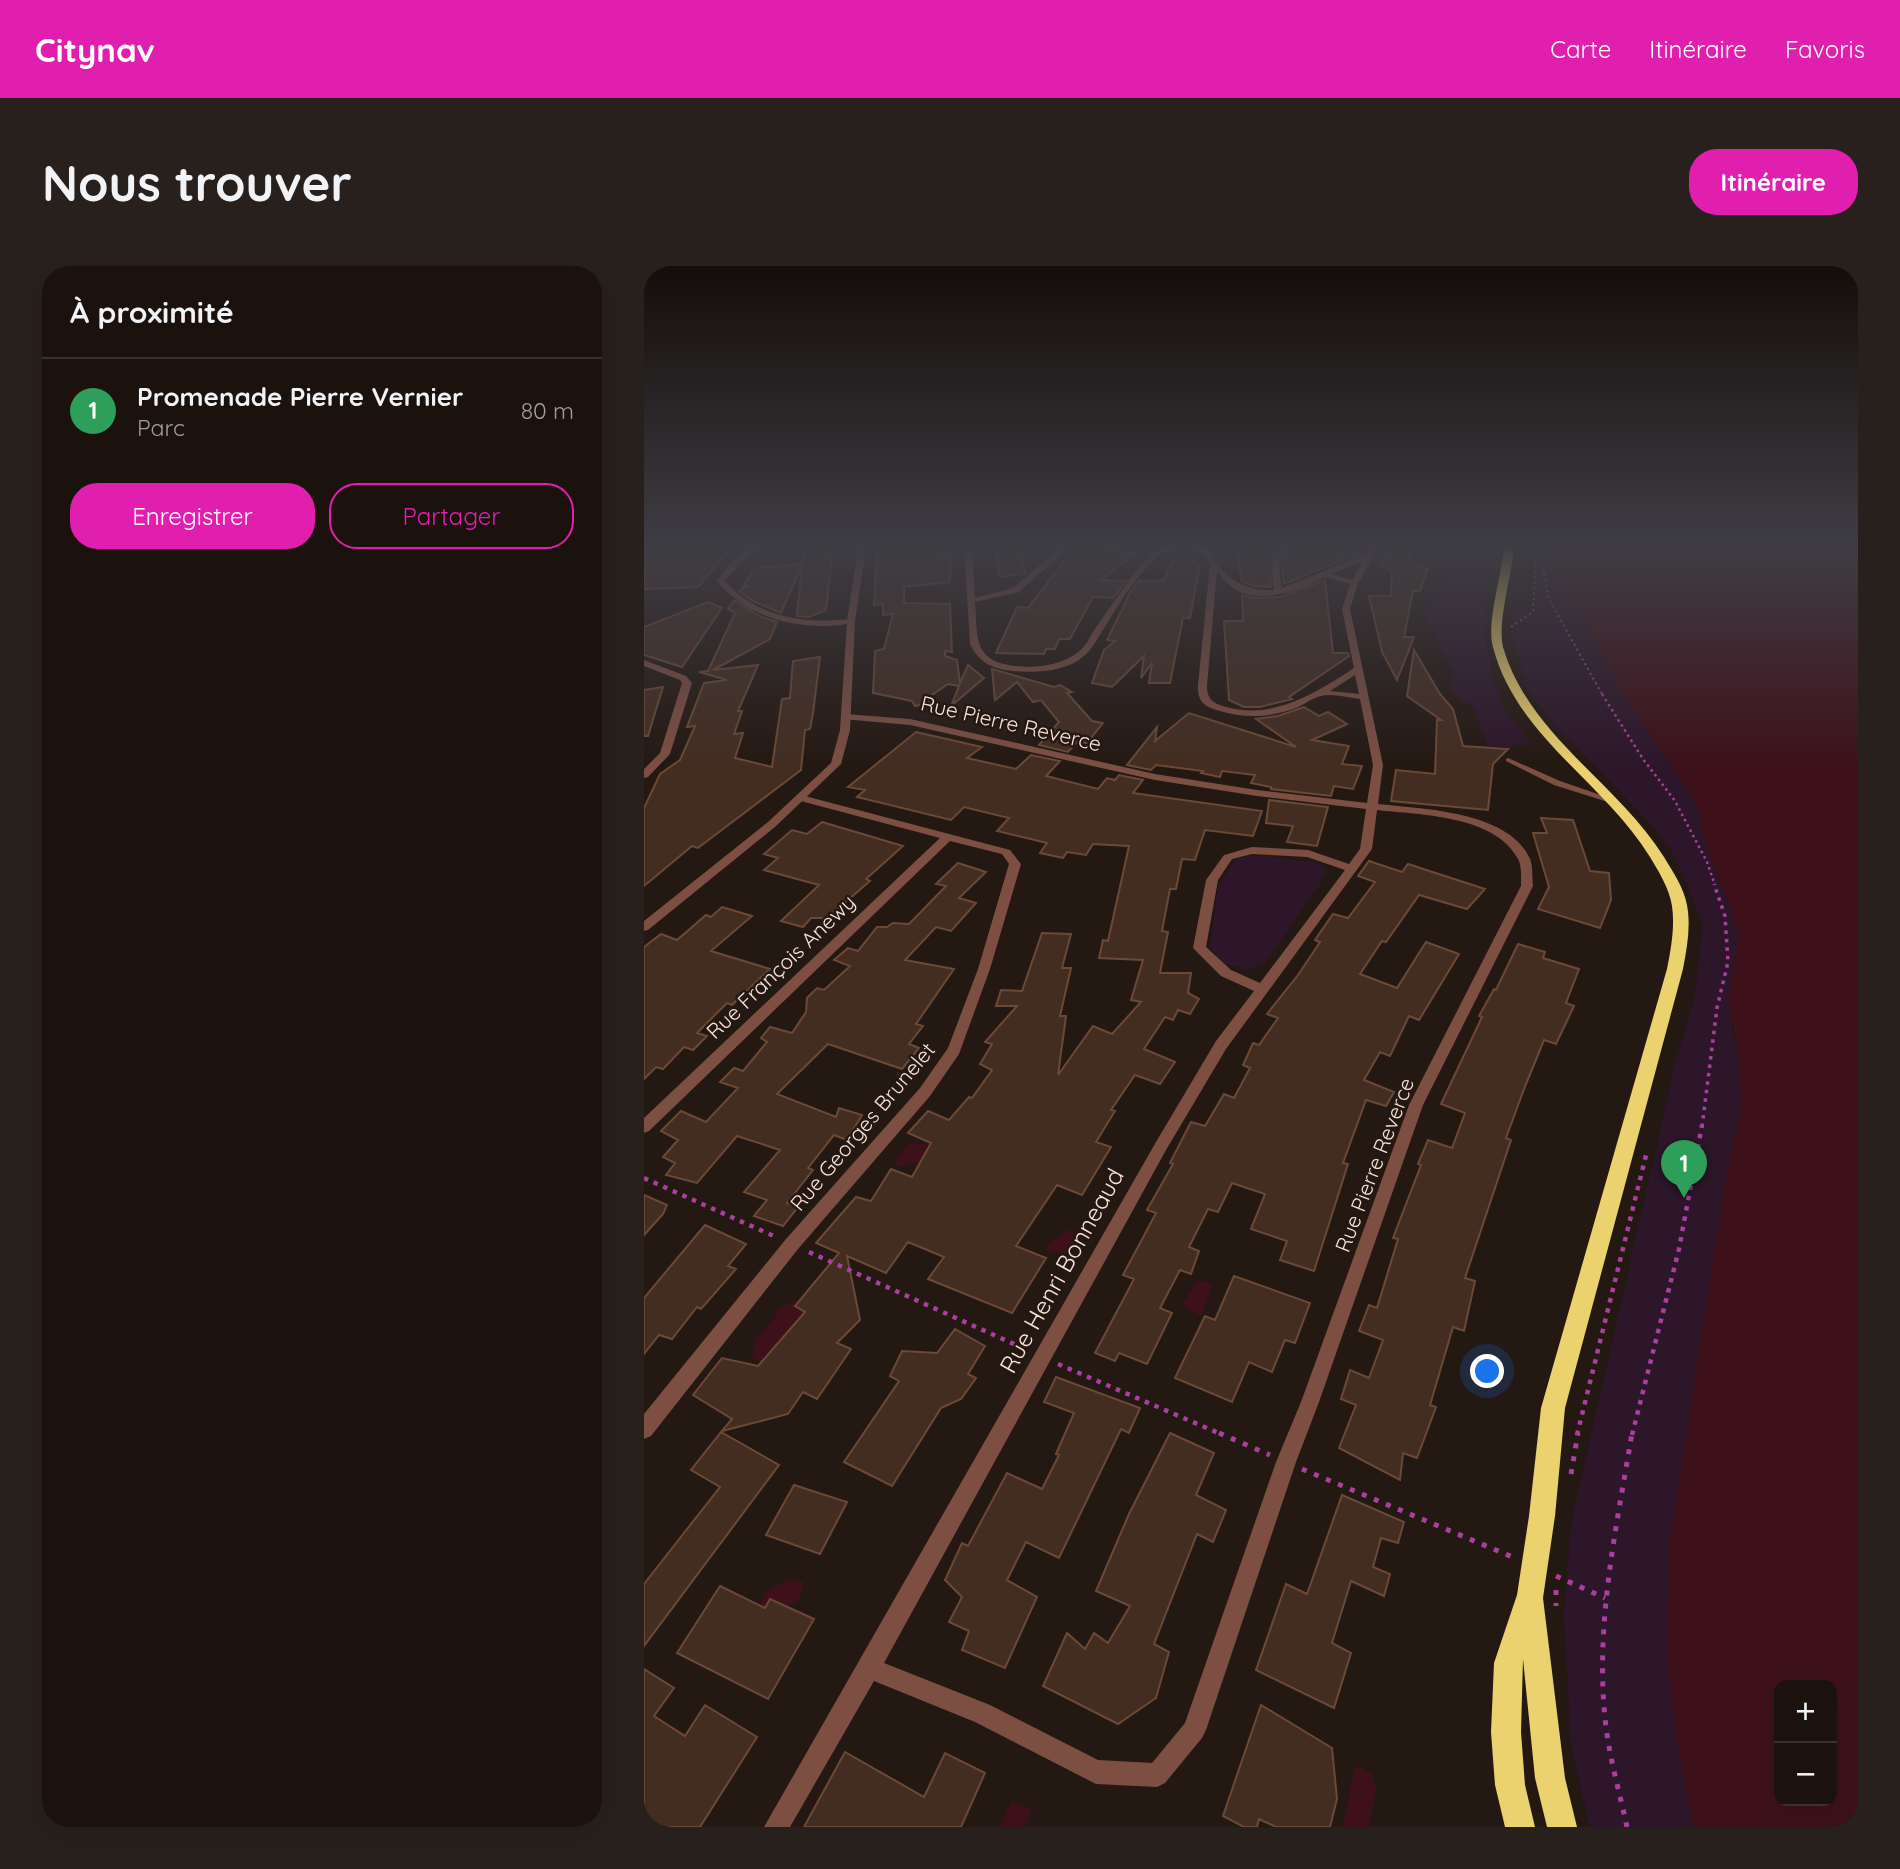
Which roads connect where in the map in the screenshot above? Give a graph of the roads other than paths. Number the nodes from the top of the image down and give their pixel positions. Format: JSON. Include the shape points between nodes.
{"nodes":[{"id":1,"x":788,"y":620,"type":"edge"},
{"id":2,"x":972,"y":620,"type":"edge"},
{"id":3,"x":1104,"y":620,"type":"edge"},
{"id":4,"x":1215,"y":620,"type":"edge"},
{"id":5,"x":1348,"y":620,"type":"edge"},
{"id":6,"x":1498,"y":620,"type":"edge"},
{"id":7,"x":851,"y":621,"type":"joint"},
{"id":8,"x":644,"y":663,"type":"edge"},
{"id":9,"x":1357,"y":670,"type":"junction"},
{"id":10,"x":1322,"y":693,"type":"junction"},
{"id":11,"x":1363,"y":697,"type":"junction"},
{"id":12,"x":845,"y":717,"type":"junction"},
{"id":13,"x":1508,"y":760,"type":"dead end"},
{"id":14,"x":644,"y":775,"type":"edge"},
{"id":15,"x":801,"y":799,"type":"junction"},
{"id":16,"x":1614,"y":802,"type":"junction"},
{"id":17,"x":1373,"y":806,"type":"junction"},
{"id":18,"x":947,"y":838,"type":"junction"},
{"id":19,"x":1351,"y":868,"type":"junction"},
{"id":20,"x":644,"y":927,"type":"edge"},
{"id":21,"x":1262,"y":989,"type":"junction"},
{"id":22,"x":644,"y":1127,"type":"edge"},
{"id":23,"x":644,"y":1429,"type":"edge"},
{"id":24,"x":1530,"y":1595,"type":"junction"},
{"id":25,"x":869,"y":1668,"type":"junction"},
{"id":26,"x":776,"y":1827,"type":"edge"},
{"id":27,"x":1520,"y":1827,"type":"edge"},
{"id":28,"x":1562,"y":1827,"type":"edge"}],
"edges":[{"from":1,"to":7,"type":"street"},
{"from":2,"to":3,"type":"street","via":[[979,656],[989,663],[1031,670],[1081,655]]},
{"from":4,"to":10,"type":"street","via":[[1202,689],[1210,705],[1234,714],[1252,714],[1289,707]]},
{"from":5,"to":9,"type":"street","name":"Rue Henri Bonneaud"},
{"from":6,"to":16,"type":"main road","via":[[1495,631],[1508,678],[1520,700],[1547,735]]},
{"from":7,"to":12,"type":"street"},
{"from":8,"to":14,"type":"street","via":[[687,683],[665,754]]},
{"from":9,"to":10,"type":"street"},
{"from":9,"to":11,"type":"street","name":"Rue Henri Bonneaud"},
{"from":10,"to":11,"type":"street"},
{"from":11,"to":17,"type":"street","name":"Rue Henri Bonneaud","via":[[1378,765]]},
{"from":12,"to":15,"type":"street","via":[[836,764]]},
{"from":12,"to":17,"type":"street","name":"Rue Pierre Reverce","via":[[910,722],[1154,777]]},
{"from":13,"to":16,"type":"lane"},
{"from":15,"to":18,"type":"street","name":"Rue Georges Brunelet"},
{"from":15,"to":20,"type":"street"},
{"from":16,"to":24,"type":"main road","via":[[1646,839],[1670,880],[1680,908],[1681,936],[1553,1408]]},
{"from":17,"to":19,"type":"street","name":"Rue Henri Bonneaud","via":[[1366,849]]},
{"from":17,"to":25,"type":"street","name":"Rue Pierre Reverce","via":[[1474,820],[1508,841],[1525,860],[1527,886],[1416,1105],[1194,1730],[1157,1775],[1096,1772],[982,1713]]},
{"from":18,"to":22,"type":"street","name":"Rue François Anewy"},
{"from":18,"to":23,"type":"street","name":"Rue Georges Brunelet","via":[[1006,852],[1014,864],[984,970],[954,1050],[925,1092],[792,1244]]},
{"from":19,"to":21,"type":"street","name":"Rue Henri Bonneaud"},
{"from":19,"to":21,"type":"street","via":[[1308,854],[1252,850],[1228,857],[1212,880],[1199,948],[1226,973]]},
{"from":21,"to":25,"type":"street","name":"Rue Henri Bonneaud","via":[[1188,1101]]},
{"from":24,"to":27,"type":"main road","via":[[1508,1663],[1506,1732]]},
{"from":24,"to":28,"type":"main road","via":[[1550,1778]]},
{"from":25,"to":26,"type":"street","name":"Rue Henri Bonneaud"}]}
